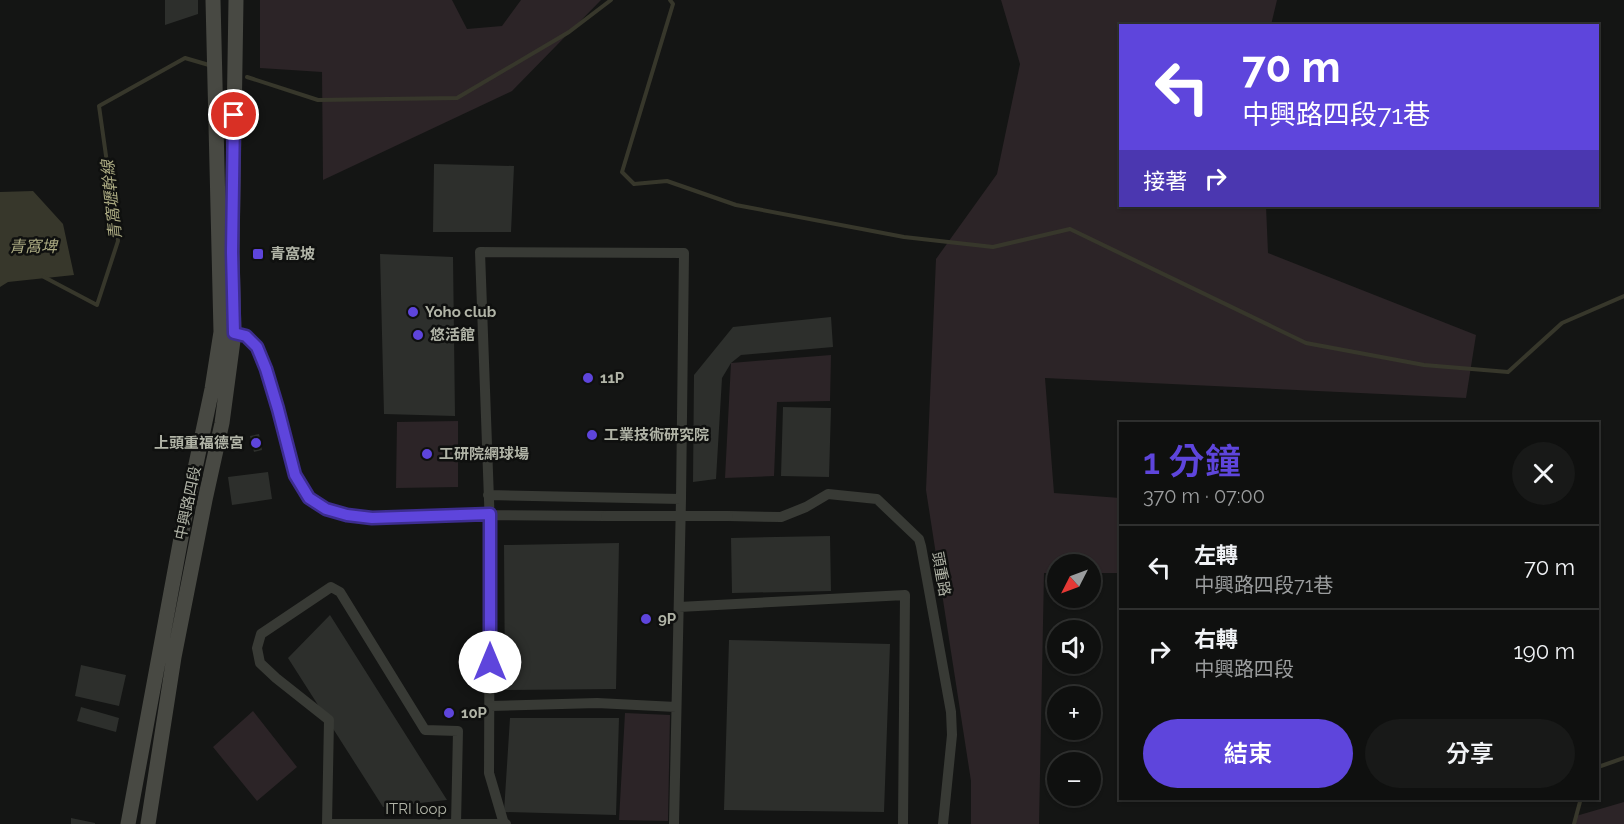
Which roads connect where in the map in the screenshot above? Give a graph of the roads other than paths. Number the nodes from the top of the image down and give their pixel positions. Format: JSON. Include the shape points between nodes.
{"nodes":[{"id":1,"x":213,"y":0,"type":"edge"},
{"id":2,"x":236,"y":0,"type":"edge"},
{"id":3,"x":227,"y":333,"type":"junction"},
{"id":4,"x":488,"y":495,"type":"junction"},
{"id":5,"x":681,"y":499,"type":"junction"},
{"id":6,"x":490,"y":514,"type":"junction"},
{"id":7,"x":679,"y":607,"type":"junction"},
{"id":8,"x":490,"y":706,"type":"junction"},
{"id":9,"x":676,"y":707,"type":"junction"},
{"id":10,"x":128,"y":824,"type":"edge"},
{"id":11,"x":148,"y":824,"type":"edge"},
{"id":12,"x":327,"y":824,"type":"edge"},
{"id":13,"x":456,"y":824,"type":"edge"},
{"id":14,"x":505,"y":824,"type":"edge"},
{"id":15,"x":674,"y":824,"type":"edge"},
{"id":16,"x":903,"y":824,"type":"edge"},
{"id":17,"x":943,"y":824,"type":"edge"}],
"edges":[{"from":1,"to":3,"type":"main road","name":"中興路四段"},
{"from":2,"to":3,"type":"main road","name":"中興路四段"},
{"from":3,"to":6,"type":"street","name":"頭重路","via":[[246,336],[257,347],[295,475],[309,498],[326,509],[372,518]]},
{"from":3,"to":10,"type":"main road","name":"中興路四段","via":[[182,533]]},
{"from":3,"to":11,"type":"main road","name":"中興路四段","via":[[222,423],[174,657]]},
{"from":4,"to":5,"type":"street"},
{"from":4,"to":5,"type":"street","via":[[480,252],[684,253]]},
{"from":4,"to":6,"type":"street"},
{"from":5,"to":7,"type":"street"},
{"from":6,"to":8,"type":"street"},
{"from":6,"to":17,"type":"street","name":"頭重路","bridge":true,"via":[[781,517],[828,494],[877,499],[907,526],[921,546],[951,712]]},
{"from":7,"to":9,"type":"street"},
{"from":7,"to":16,"type":"street","via":[[905,595]]},
{"from":8,"to":9,"type":"street","via":[[597,703]]},
{"from":8,"to":14,"type":"street","via":[[489,774]]},
{"from":9,"to":15,"type":"street"},
{"from":12,"to":13,"type":"street","name":"ITRI loop"},
{"from":12,"to":13,"type":"street","via":[[330,720],[260,663],[257,648],[261,634],[331,587],[340,592],[425,730],[458,731]]},
{"from":13,"to":14,"type":"street","name":"ITRI loop"}]}
